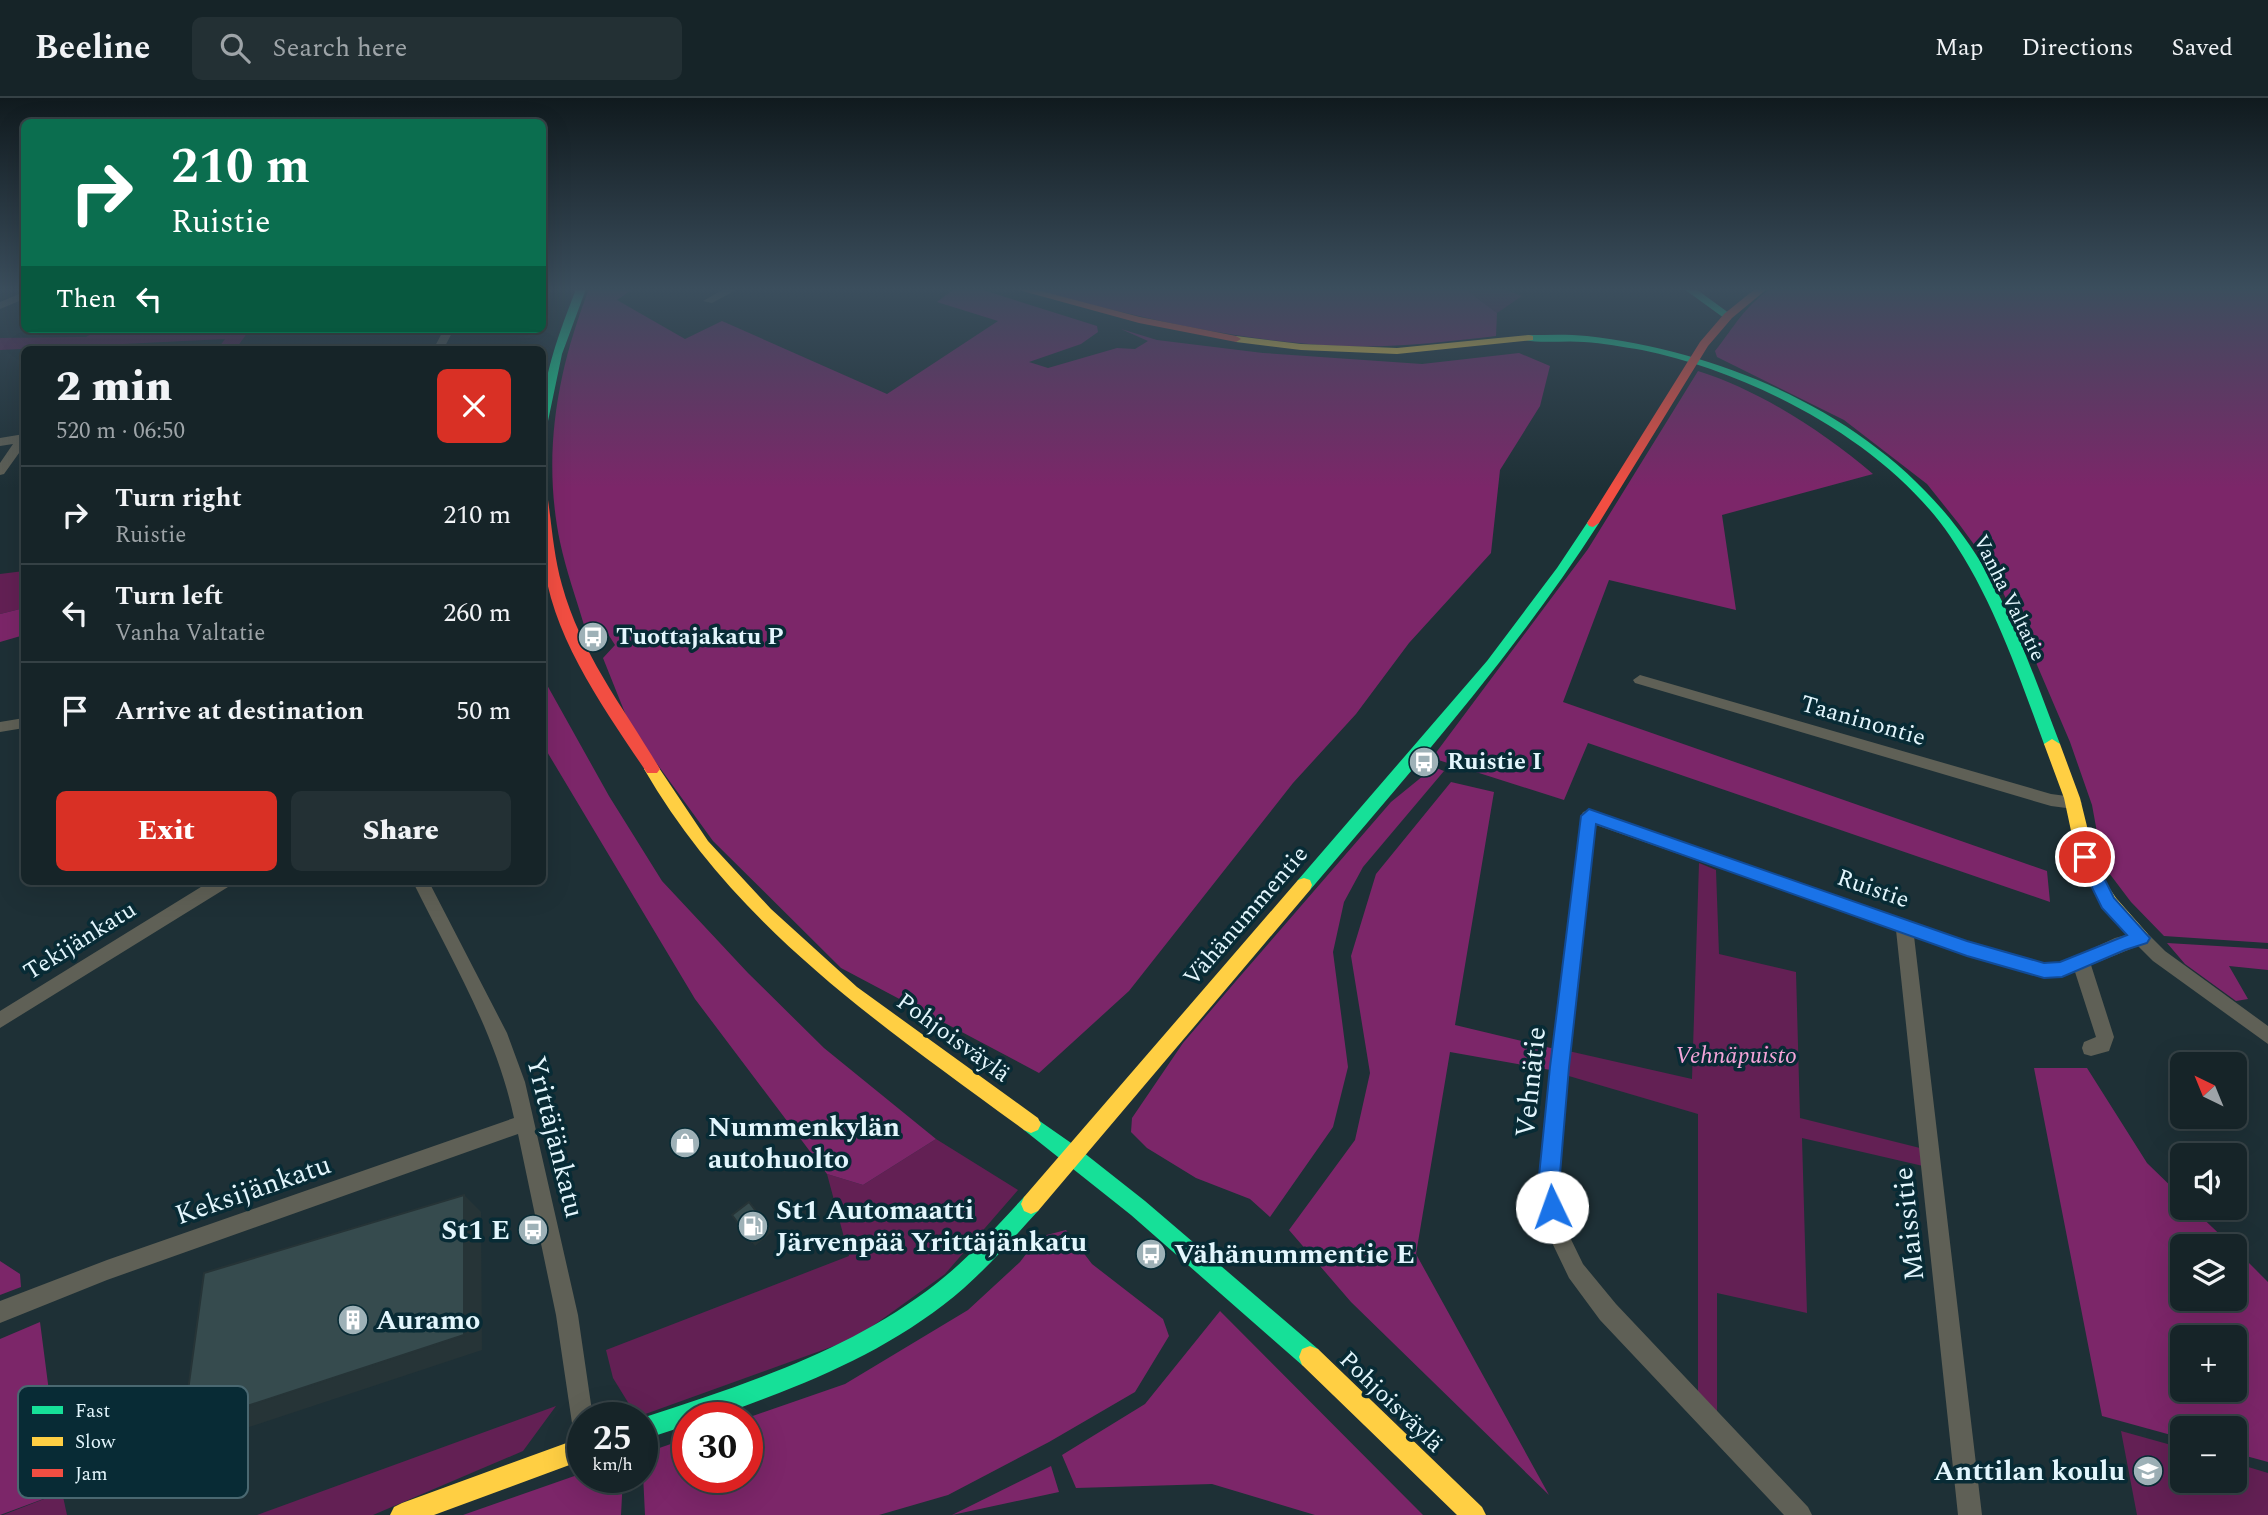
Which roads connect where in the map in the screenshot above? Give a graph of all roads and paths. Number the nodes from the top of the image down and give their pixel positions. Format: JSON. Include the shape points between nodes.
{"nodes":[{"id":1,"x":556,"y":355,"type":"edge"},
{"id":2,"x":1677,"y":355,"type":"edge"},
{"id":3,"x":1698,"y":355,"type":"edge"},
{"id":4,"x":1695,"y":359,"type":"junction"},
{"id":5,"x":546,"y":398,"type":"edge"},
{"id":6,"x":21,"y":439,"type":"edge"},
{"id":7,"x":0,"y":442,"type":"edge"},
{"id":8,"x":21,"y":443,"type":"edge"},
{"id":9,"x":0,"y":471,"type":"edge"},
{"id":10,"x":546,"y":528,"type":"edge"},
{"id":11,"x":1640,"y":680,"type":"dead end"},
{"id":12,"x":21,"y":724,"type":"edge"},
{"id":13,"x":0,"y":727,"type":"edge"},
{"id":14,"x":2074,"y":803,"type":"junction"},
{"id":15,"x":1589,"y":816,"type":"joint"},
{"id":16,"x":217,"y":885,"type":"edge"},
{"id":17,"x":423,"y":885,"type":"edge"},
{"id":18,"x":1904,"y":926,"type":"junction"},
{"id":19,"x":2141,"y":938,"type":"junction"},
{"id":20,"x":2081,"y":962,"type":"junction"},
{"id":21,"x":0,"y":1020,"type":"edge"},
{"id":22,"x":2268,"y":1036,"type":"edge"},
{"id":23,"x":2091,"y":1048,"type":"dead end"},
{"id":24,"x":525,"y":1123,"type":"junction"},
{"id":25,"x":1074,"y":1156,"type":"junction"},
{"id":26,"x":0,"y":1312,"type":"edge"},
{"id":27,"x":580,"y":1402,"type":"edge"},
{"id":28,"x":658,"y":1424,"type":"edge"},
{"id":29,"x":567,"y":1454,"type":"edge"},
{"id":30,"x":402,"y":1515,"type":"edge"},
{"id":31,"x":1474,"y":1515,"type":"edge"},
{"id":32,"x":1800,"y":1515,"type":"edge"},
{"id":33,"x":1970,"y":1515,"type":"edge"}],
"edges":[{"from":1,"to":5,"type":"street"},
{"from":2,"to":4,"type":"street","name":"Vanha Valtatie"},
{"from":3,"to":4,"type":"street","name":"Vähänummentie"},
{"from":4,"to":14,"type":"street","name":"Vanha Valtatie","via":[[1758,385],[1848,435],[1878,456],[1944,518],[1976,568],[2003,627]]},
{"from":4,"to":25,"type":"street","name":"Vähänummentie","via":[[1563,571],[1454,710]]},
{"from":6,"to":7,"type":"street"},
{"from":8,"to":9,"type":"street"},
{"from":10,"to":25,"type":"street","name":"Pohjoisväylä","via":[[552,569],[569,622],[606,699],[702,845],[765,914],[851,992]]},
{"from":11,"to":14,"type":"street","name":"Taaninontie"},
{"from":12,"to":13,"type":"street"},
{"from":14,"to":19,"type":"street","name":"Vanha Valtatie","via":[[2087,866],[2108,903]]},
{"from":15,"to":18,"type":"street","name":"Ruistie"},
{"from":15,"to":32,"type":"street","name":"Vehnätie","via":[[1549,1186],[1555,1228],[1576,1271],[1608,1312]]},
{"from":16,"to":21,"type":"street","name":"Tekijänkatu"},
{"from":17,"to":24,"type":"street","name":"Yrittäjänkatu","via":[[501,1039]]},
{"from":18,"to":20,"type":"street","name":"Ruistie","via":[[2044,971]]},
{"from":18,"to":33,"type":"street","name":"Maissitie"},
{"from":19,"to":20,"type":"street","name":"Ruistie"},
{"from":19,"to":22,"type":"street"},
{"from":20,"to":23,"type":"street","via":[[2105,1037],[2103,1045]]},
{"from":24,"to":26,"type":"street","name":"Keksijänkatu"},
{"from":24,"to":27,"type":"street","name":"Yrittäjänkatu","via":[[567,1315]]},
{"from":25,"to":28,"type":"street","name":"Vähänummentie","via":[[949,1287],[898,1325],[824,1363]]},
{"from":25,"to":31,"type":"street","name":"Pohjoisväylä","via":[[1265,1316]]},
{"from":29,"to":30,"type":"street"}]}
